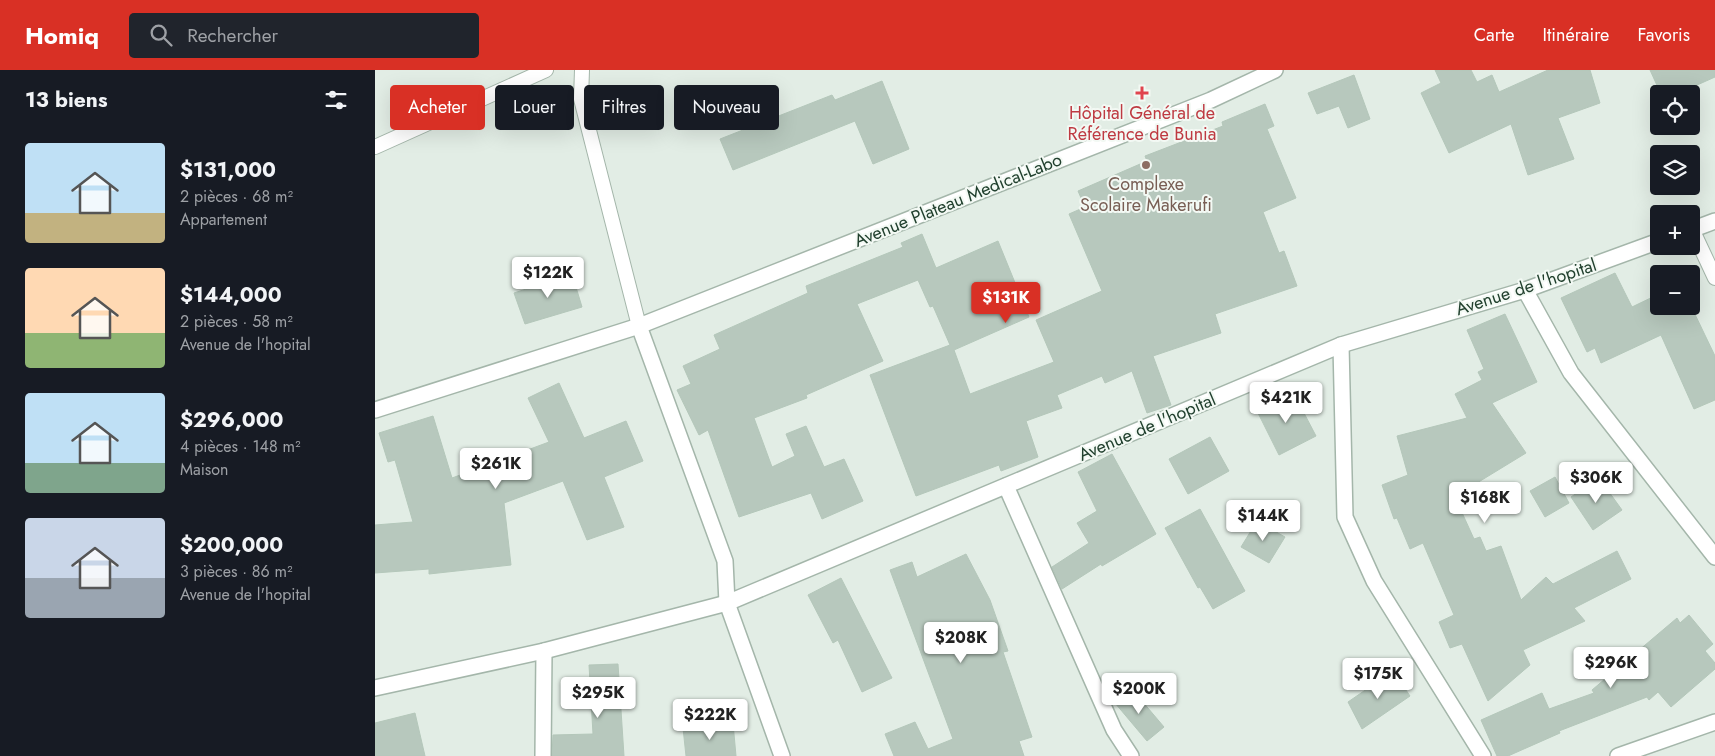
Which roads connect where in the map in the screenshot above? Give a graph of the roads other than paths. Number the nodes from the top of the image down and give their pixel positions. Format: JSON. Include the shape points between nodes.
{"nodes":[{"id":1,"x":546,"y":70,"type":"edge"},
{"id":2,"x":582,"y":70,"type":"edge"},
{"id":3,"x":1275,"y":70,"type":"edge"},
{"id":4,"x":375,"y":147,"type":"edge"},
{"id":5,"x":1715,"y":221,"type":"edge"},
{"id":6,"x":1700,"y":226,"type":"edge"},
{"id":7,"x":1650,"y":244,"type":"edge"},
{"id":8,"x":1700,"y":246,"type":"edge"},
{"id":9,"x":1715,"y":278,"type":"edge"},
{"id":10,"x":1525,"y":290,"type":"junction"},
{"id":11,"x":639,"y":326,"type":"junction"},
{"id":12,"x":1341,"y":345,"type":"junction"},
{"id":13,"x":375,"y":410,"type":"edge"},
{"id":14,"x":1005,"y":486,"type":"junction"},
{"id":15,"x":1715,"y":557,"type":"edge"},
{"id":16,"x":727,"y":603,"type":"junction"},
{"id":17,"x":544,"y":652,"type":"junction"},
{"id":18,"x":375,"y":688,"type":"edge"},
{"id":19,"x":1715,"y":722,"type":"edge"},
{"id":20,"x":543,"y":756,"type":"edge"},
{"id":21,"x":782,"y":756,"type":"edge"},
{"id":22,"x":1131,"y":756,"type":"edge"},
{"id":23,"x":1483,"y":756,"type":"edge"},
{"id":24,"x":1618,"y":756,"type":"edge"}],
"edges":[{"from":1,"to":4,"type":"lane"},
{"from":2,"to":11,"type":"lane","via":[[581,99]]},
{"from":3,"to":11,"type":"street","name":"Avenue Plateau Medical-Labo","via":[[1211,100]]},
{"from":5,"to":6,"type":"street"},
{"from":7,"to":10,"type":"street","name":"Avenue de l'hopital"},
{"from":8,"to":9,"type":"lane"},
{"from":10,"to":12,"type":"street","name":"Avenue de l'hopital"},
{"from":10,"to":15,"type":"street","via":[[1571,373]]},
{"from":11,"to":13,"type":"street","name":"Avenue Plateau Medical-Labo"},
{"from":11,"to":16,"type":"street","via":[[725,561]]},
{"from":12,"to":14,"type":"street","name":"Avenue de l'hopital"},
{"from":12,"to":23,"type":"street","via":[[1345,518],[1374,581]]},
{"from":14,"to":16,"type":"street","name":"Avenue de l'hopital"},
{"from":14,"to":22,"type":"street","via":[[1113,730]]},
{"from":16,"to":17,"type":"street","name":"Avenue de l'hopital"},
{"from":16,"to":21,"type":"street"},
{"from":17,"to":18,"type":"street","name":"Avenue de l'hopital"},
{"from":17,"to":20,"type":"street"},
{"from":19,"to":24,"type":"street"}]}
